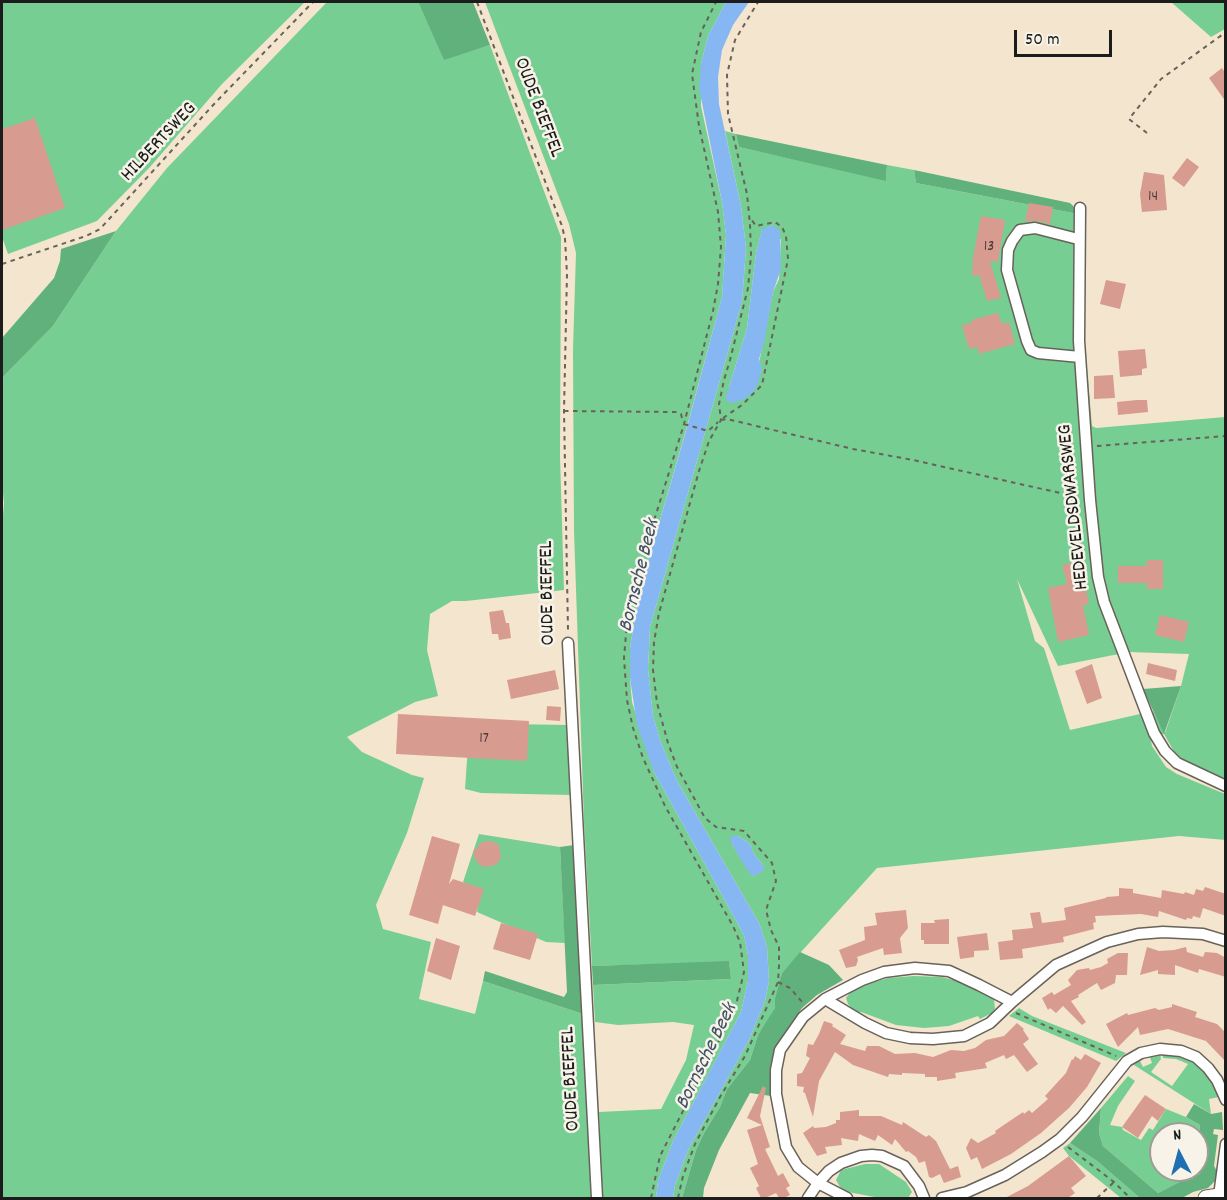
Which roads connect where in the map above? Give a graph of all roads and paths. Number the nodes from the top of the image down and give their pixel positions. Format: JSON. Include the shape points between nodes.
{"nodes":[{"id":1,"x":313,"y":2,"type":"edge"},
{"id":2,"x":477,"y":2,"type":"edge"},
{"id":3,"x":716,"y":2,"type":"edge"},
{"id":4,"x":758,"y":2,"type":"edge"},
{"id":5,"x":1226,"y":32,"type":"edge"},
{"id":6,"x":1147,"y":133,"type":"dead end"},
{"id":7,"x":1080,"y":208,"type":"dead end"},
{"id":8,"x":749,"y":218,"type":"junction"},
{"id":9,"x":1078,"y":239,"type":"junction"},
{"id":10,"x":2,"y":264,"type":"edge"},
{"id":11,"x":1080,"y":357,"type":"junction"},
{"id":12,"x":564,"y":411,"type":"junction"},
{"id":13,"x":721,"y":420,"type":"junction"},
{"id":14,"x":684,"y":424,"type":"junction"},
{"id":15,"x":1226,"y":436,"type":"edge"},
{"id":16,"x":1086,"y":447,"type":"junction"},
{"id":17,"x":1090,"y":500,"type":"junction"},
{"id":18,"x":568,"y":643,"type":"joint"},
{"id":19,"x":1226,"y":786,"type":"edge"},
{"id":20,"x":1226,"y":941,"type":"edge"},
{"id":21,"x":778,"y":982,"type":"junction"},
{"id":22,"x":825,"y":999,"type":"junction"},
{"id":23,"x":1009,"y":1005,"type":"junction"},
{"id":24,"x":809,"y":1011,"type":"junction"},
{"id":25,"x":1127,"y":1061,"type":"junction"},
{"id":26,"x":1226,"y":1100,"type":"edge"},
{"id":27,"x":1060,"y":1139,"type":"junction"},
{"id":28,"x":1226,"y":1144,"type":"edge"},
{"id":29,"x":1114,"y":1182,"type":"junction"},
{"id":30,"x":818,"y":1183,"type":"junction"},
{"id":31,"x":1217,"y":1196,"type":"edge"},
{"id":32,"x":597,"y":1198,"type":"edge"},
{"id":33,"x":651,"y":1198,"type":"edge"},
{"id":34,"x":678,"y":1198,"type":"edge"},
{"id":35,"x":808,"y":1198,"type":"edge"},
{"id":36,"x":847,"y":1198,"type":"edge"},
{"id":37,"x":924,"y":1198,"type":"edge"},
{"id":38,"x":942,"y":1198,"type":"edge"},
{"id":39,"x":1097,"y":1198,"type":"edge"},
{"id":40,"x":1130,"y":1198,"type":"edge"}],
"edges":[{"from":1,"to":10,"type":"path","name":"HILBERTSWEG","via":[[100,229]]},
{"from":2,"to":12,"type":"path","name":"OUDE BIEFFEL","via":[[565,239]]},
{"from":3,"to":14,"type":"path","via":[[701,32],[692,74],[721,247],[713,311]]},
{"from":4,"to":8,"type":"path","via":[[735,40],[727,75],[728,114]]},
{"from":5,"to":6,"type":"path","via":[[1161,79],[1129,119]]},
{"from":7,"to":9,"type":"street","name":"HEDEVELDSDWARSWEG"},
{"from":8,"to":13,"type":"path","via":[[748,288],[719,404]]},
{"from":8,"to":13,"type":"path","via":[[756,226],[775,222],[782,227],[788,260],[762,385]]},
{"from":9,"to":11,"type":"street","name":"HEDEVELDSDWARSWEG"},
{"from":9,"to":11,"type":"street","via":[[1035,228],[1020,230],[1008,250],[1007,270],[1031,350]]},
{"from":11,"to":16,"type":"street","name":"HEDEVELDSDWARSWEG"},
{"from":12,"to":14,"type":"path","via":[[676,412],[681,414]]},
{"from":12,"to":18,"type":"path","name":"OUDE BIEFFEL"},
{"from":13,"to":14,"type":"path","via":[[708,431]]},
{"from":13,"to":17,"type":"path"},
{"from":13,"to":21,"type":"path","via":[[699,471],[659,613],[654,683],[671,751],[705,818],[716,827],[744,831],[772,863],[776,881],[766,910],[779,947]]},
{"from":14,"to":33,"type":"path","via":[[627,622],[627,700],[643,758],[665,806],[733,926],[740,942],[744,972],[735,1009],[660,1156]]},
{"from":15,"to":16,"type":"path"},
{"from":16,"to":17,"type":"street","name":"HEDEVELDSDWARSWEG"},
{"from":17,"to":19,"type":"street","name":"HEDEVELDSDWARSWEG","via":[[1104,602],[1154,733],[1176,763]]},
{"from":18,"to":32,"type":"street","name":"OUDE BIEFFEL"},
{"from":20,"to":23,"type":"street","via":[[1203,934],[1163,932],[1107,942],[1056,965]]},
{"from":21,"to":24,"type":"path","via":[[790,988]]},
{"from":21,"to":34,"type":"path","via":[[745,1056],[694,1144]]},
{"from":22,"to":23,"type":"street","via":[[884,972],[915,968],[949,971],[980,985]]},
{"from":22,"to":23,"type":"street","via":[[886,1033],[933,1039],[964,1036],[990,1023]]},
{"from":22,"to":24,"type":"street"},
{"from":23,"to":25,"type":"path"},
{"from":24,"to":30,"type":"street","via":[[780,1050],[776,1094],[786,1147],[798,1167]]},
{"from":25,"to":26,"type":"street","via":[[1160,1049],[1181,1051],[1208,1068]]},
{"from":25,"to":27,"type":"street"},
{"from":27,"to":29,"type":"path"},
{"from":27,"to":38,"type":"street","via":[[1005,1175]]},
{"from":28,"to":31,"type":"street"},
{"from":29,"to":39,"type":"path"},
{"from":29,"to":40,"type":"path"},
{"from":30,"to":35,"type":"street"},
{"from":30,"to":36,"type":"street"},
{"from":30,"to":37,"type":"street","via":[[841,1163],[861,1156],[882,1156],[904,1166]]}]}
